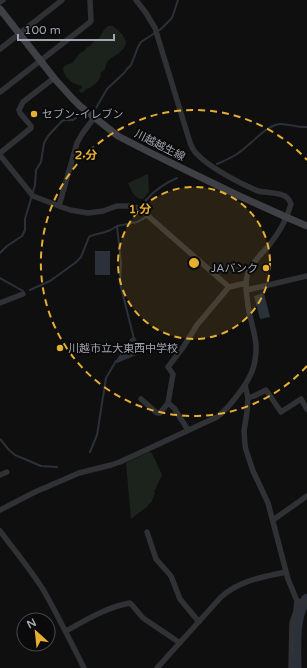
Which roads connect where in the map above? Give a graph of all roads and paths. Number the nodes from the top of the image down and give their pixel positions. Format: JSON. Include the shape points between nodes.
{"nodes":[{"id":1,"x":3,"y":0,"type":"edge"},
{"id":2,"x":62,"y":0,"type":"edge"},
{"id":3,"x":90,"y":0,"type":"edge"},
{"id":4,"x":136,"y":0,"type":"edge"},
{"id":5,"x":0,"y":2,"type":"edge"},
{"id":6,"x":0,"y":8,"type":"edge"},
{"id":7,"x":20,"y":34,"type":"junction"},
{"id":8,"x":0,"y":49,"type":"edge"},
{"id":9,"x":41,"y":60,"type":"junction"},
{"id":10,"x":54,"y":78,"type":"junction"},
{"id":11,"x":0,"y":92,"type":"edge"},
{"id":12,"x":94,"y":118,"type":"junction"},
{"id":13,"x":0,"y":154,"type":"edge"},
{"id":14,"x":59,"y":206,"type":"junction"},
{"id":15,"x":286,"y":217,"type":"junction"},
{"id":16,"x":307,"y":226,"type":"edge"},
{"id":17,"x":307,"y":276,"type":"edge"},
{"id":18,"x":246,"y":286,"type":"junction"},
{"id":19,"x":229,"y":287,"type":"junction"},
{"id":20,"x":23,"y":294,"type":"dead end"},
{"id":21,"x":0,"y":303,"type":"edge"},
{"id":22,"x":245,"y":385,"type":"junction"},
{"id":23,"x":248,"y":398,"type":"junction"},
{"id":24,"x":141,"y":399,"type":"dead end"},
{"id":25,"x":168,"y":403,"type":"junction"},
{"id":26,"x":307,"y":409,"type":"edge"},
{"id":27,"x":188,"y":430,"type":"junction"},
{"id":28,"x":7,"y":472,"type":"dead end"},
{"id":29,"x":0,"y":475,"type":"edge"},
{"id":30,"x":307,"y":496,"type":"edge"},
{"id":31,"x":0,"y":510,"type":"edge"},
{"id":32,"x":273,"y":520,"type":"junction"},
{"id":33,"x":0,"y":531,"type":"edge"},
{"id":34,"x":147,"y":532,"type":"dead end"},
{"id":35,"x":286,"y":572,"type":"junction"},
{"id":36,"x":303,"y":602,"type":"edge"},
{"id":37,"x":198,"y":622,"type":"junction"},
{"id":38,"x":66,"y":631,"type":"junction"},
{"id":39,"x":180,"y":643,"type":"junction"},
{"id":40,"x":84,"y":668,"type":"edge"},
{"id":41,"x":157,"y":668,"type":"edge"},
{"id":42,"x":291,"y":668,"type":"edge"}],
"edges":[{"from":1,"to":5,"type":"street"},
{"from":2,"to":7,"type":"street"},
{"from":3,"to":9,"type":"street","via":[[91,21]]},
{"from":4,"to":15,"type":"street","via":[[155,28],[195,152],[220,172],[240,182],[259,191],[286,196],[291,204]]},
{"from":6,"to":7,"type":"main road","name":"川越越生線"},
{"from":7,"to":8,"type":"street"},
{"from":7,"to":9,"type":"main road","name":"川越越生線"},
{"from":9,"to":10,"type":"main road","name":"川越越生線"},
{"from":9,"to":11,"type":"street"},
{"from":10,"to":12,"type":"main road","name":"川越越生線"},
{"from":10,"to":13,"type":"street","via":[[24,102],[20,113],[31,128]]},
{"from":12,"to":14,"type":"street","via":[[77,143]]},
{"from":12,"to":15,"type":"main road","name":"川越越生線","via":[[134,145]]},
{"from":13,"to":14,"type":"street","via":[[32,194]]},
{"from":14,"to":19,"type":"street","via":[[88,213],[117,206],[139,208]]},
{"from":15,"to":16,"type":"main road","name":"川越越生線"},
{"from":15,"to":18,"type":"street","via":[[276,235],[250,269]]},
{"from":17,"to":18,"type":"street"},
{"from":18,"to":19,"type":"street"},
{"from":18,"to":22,"type":"street","via":[[256,347],[253,371]]},
{"from":19,"to":25,"type":"street","via":[[197,325],[168,367],[173,374]]},
{"from":20,"to":21,"type":"street"},
{"from":22,"to":23,"type":"street"},
{"from":22,"to":27,"type":"street","via":[[222,414]]},
{"from":23,"to":26,"type":"street","via":[[266,390],[281,412],[301,398]]},
{"from":23,"to":32,"type":"street","via":[[245,445]]},
{"from":24,"to":25,"type":"street","via":[[158,414]]},
{"from":25,"to":27,"type":"street","via":[[178,413]]},
{"from":27,"to":31,"type":"street","via":[[111,465],[79,473]]},
{"from":28,"to":29,"type":"street"},
{"from":30,"to":32,"type":"street"},
{"from":32,"to":35,"type":"street"},
{"from":33,"to":38,"type":"street","via":[[43,590]]},
{"from":34,"to":37,"type":"street","via":[[156,559],[171,576],[180,600]]},
{"from":35,"to":36,"type":"street"},
{"from":35,"to":37,"type":"street","via":[[253,579],[232,588]]},
{"from":36,"to":42,"type":"street","via":[[296,611],[292,623]]},
{"from":37,"to":39,"type":"street"},
{"from":38,"to":39,"type":"street","via":[[119,605],[130,603],[142,618]]},
{"from":38,"to":40,"type":"street"},
{"from":39,"to":41,"type":"street"}]}
